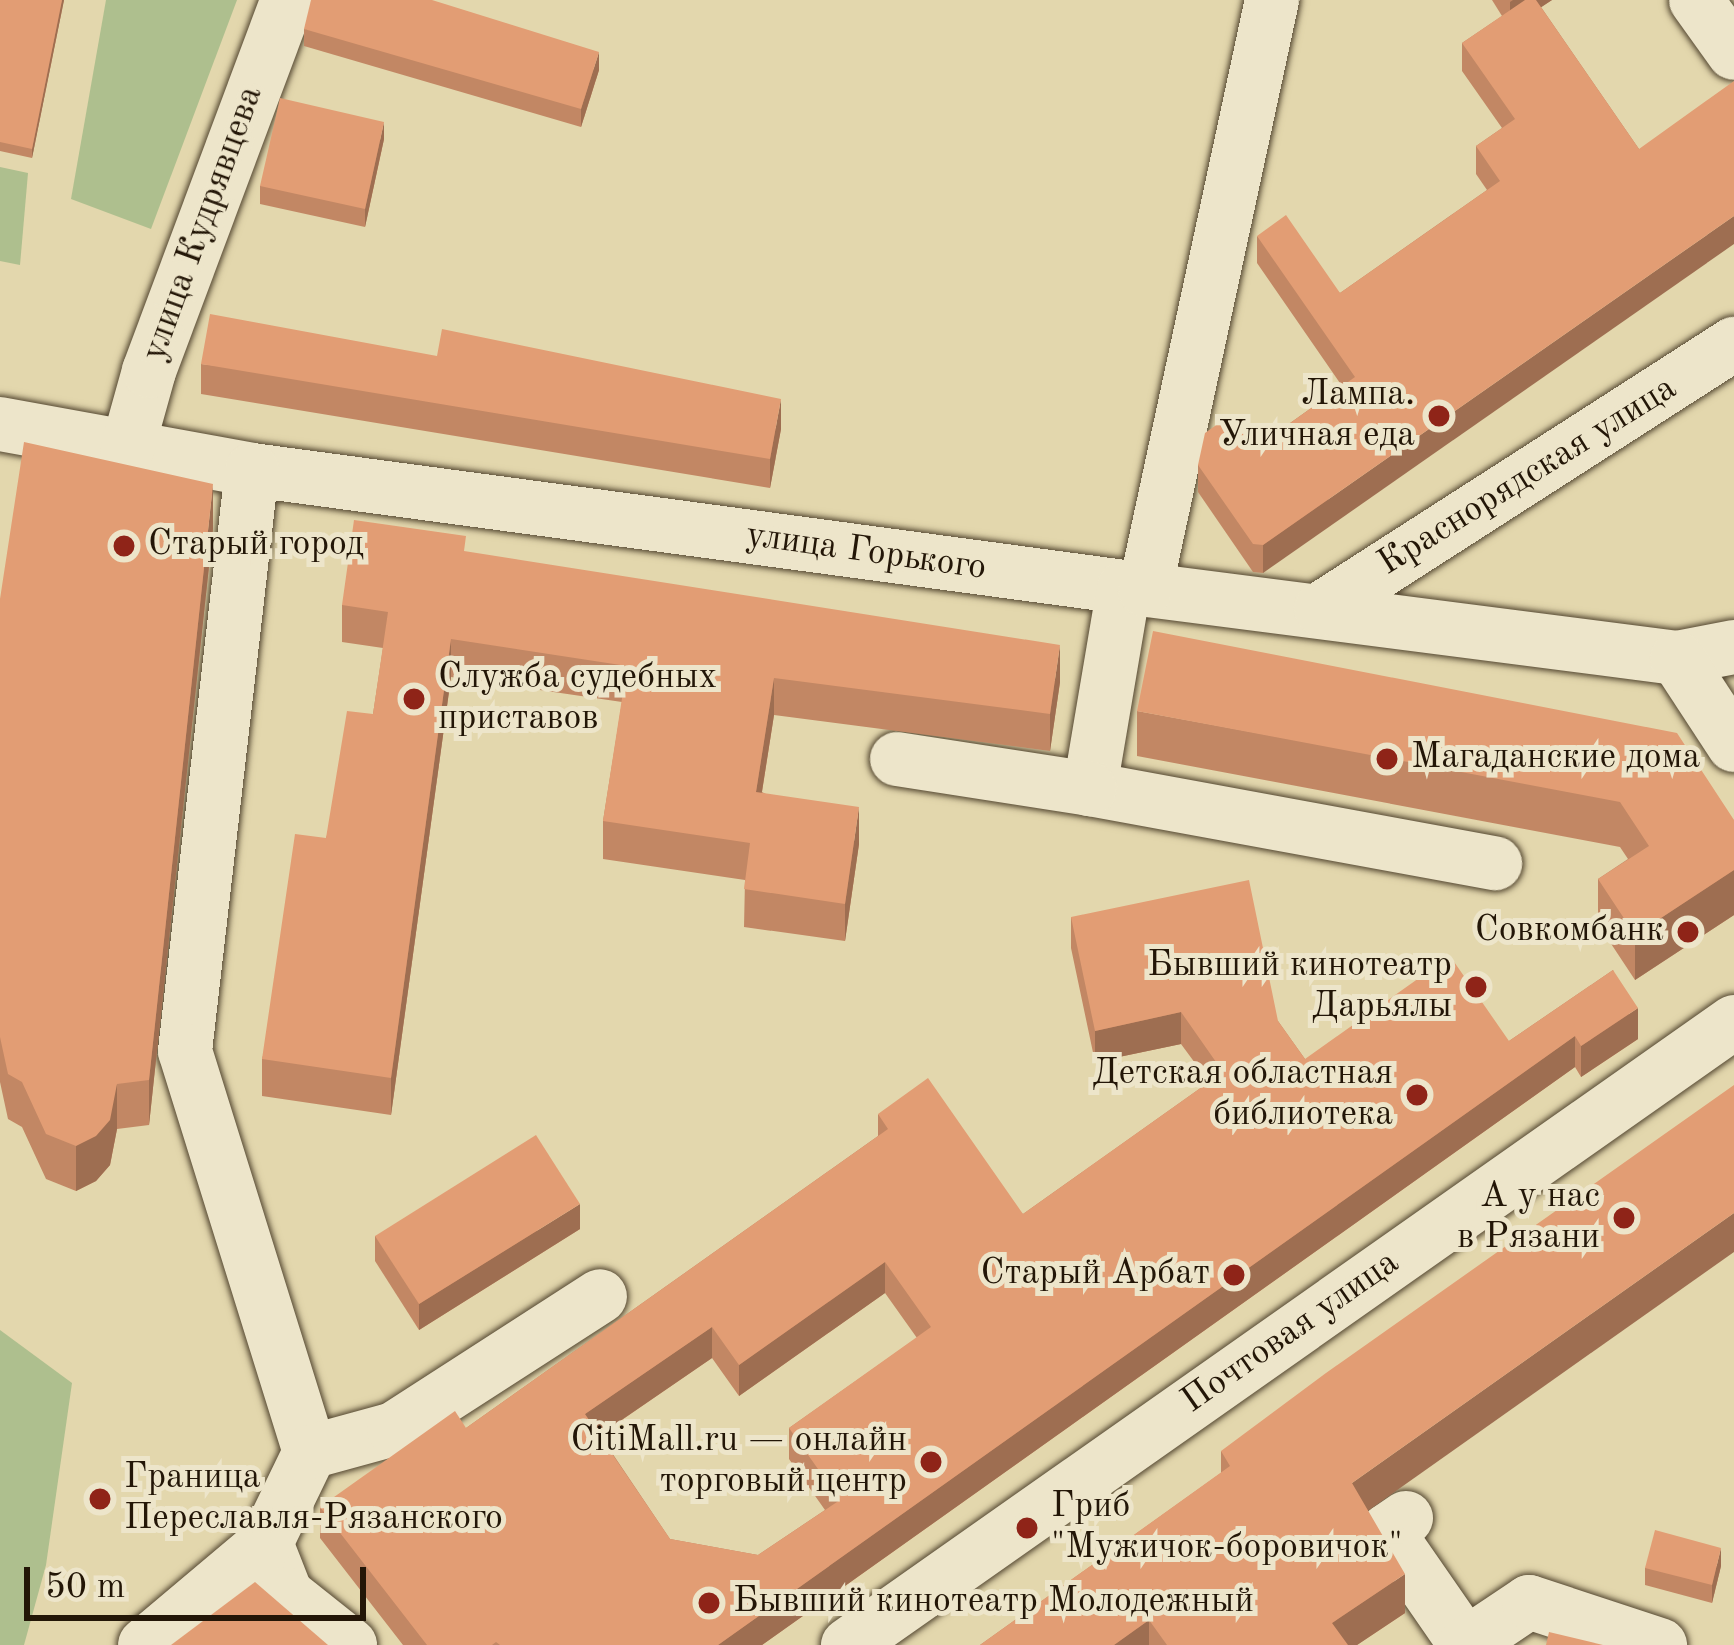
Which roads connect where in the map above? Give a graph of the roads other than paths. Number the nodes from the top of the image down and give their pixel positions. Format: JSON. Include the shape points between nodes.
{"nodes":[{"id":1,"x":288,"y":0,"type":"edge"},
{"id":2,"x":1272,"y":0,"type":"edge"},
{"id":3,"x":1696,"y":0,"type":"edge"},
{"id":4,"x":1734,"y":53,"type":"edge"},
{"id":5,"x":1734,"y":344,"type":"edge"},
{"id":6,"x":0,"y":424,"type":"edge"},
{"id":7,"x":127,"y":450,"type":"junction"},
{"id":8,"x":252,"y":470,"type":"junction"},
{"id":9,"x":1134,"y":589,"type":"junction"},
{"id":10,"x":1321,"y":609,"type":"junction"},
{"id":11,"x":1734,"y":647,"type":"edge"},
{"id":12,"x":1677,"y":658,"type":"junction"},
{"id":13,"x":1734,"y":745,"type":"edge"},
{"id":14,"x":897,"y":759,"type":"dead end"},
{"id":15,"x":1090,"y":789,"type":"junction"},
{"id":16,"x":1495,"y":862,"type":"dead end"},
{"id":17,"x":1734,"y":1022,"type":"edge"},
{"id":18,"x":600,"y":1296,"type":"dead end"},
{"id":19,"x":310,"y":1452,"type":"junction"},
{"id":20,"x":1406,"y":1518,"type":"dead end"},
{"id":21,"x":266,"y":1543,"type":"junction"},
{"id":22,"x":145,"y":1645,"type":"edge"},
{"id":23,"x":350,"y":1645,"type":"edge"},
{"id":24,"x":848,"y":1645,"type":"edge"},
{"id":25,"x":1465,"y":1645,"type":"edge"},
{"id":26,"x":1660,"y":1645,"type":"edge"}],
"edges":[{"from":1,"to":7,"type":"street","name":"улица Кудрявцева"},
{"from":2,"to":9,"type":"street"},
{"from":3,"to":4,"type":"street"},
{"from":5,"to":10,"type":"street","name":"Краснорядская улица"},
{"from":6,"to":7,"type":"street","name":"улица Горького"},
{"from":7,"to":8,"type":"street","name":"улица Горького"},
{"from":8,"to":9,"type":"street","name":"улица Горького"},
{"from":8,"to":19,"type":"street","via":[[185,1051]]},
{"from":9,"to":10,"type":"street","name":"улица Горького"},
{"from":9,"to":15,"type":"street"},
{"from":10,"to":12,"type":"street","name":"улица Горького"},
{"from":11,"to":12,"type":"street","name":"улица Горького"},
{"from":12,"to":13,"type":"street"},
{"from":14,"to":15,"type":"street"},
{"from":15,"to":16,"type":"street"},
{"from":17,"to":24,"type":"street","name":"Почтовая улица"},
{"from":18,"to":19,"type":"street","via":[[394,1430]]},
{"from":19,"to":21,"type":"street"},
{"from":20,"to":25,"type":"street","via":[[1388,1531]]},
{"from":21,"to":22,"type":"street"},
{"from":21,"to":23,"type":"street","via":[[286,1594]]},
{"from":25,"to":26,"type":"street","via":[[1529,1602]]}]}
